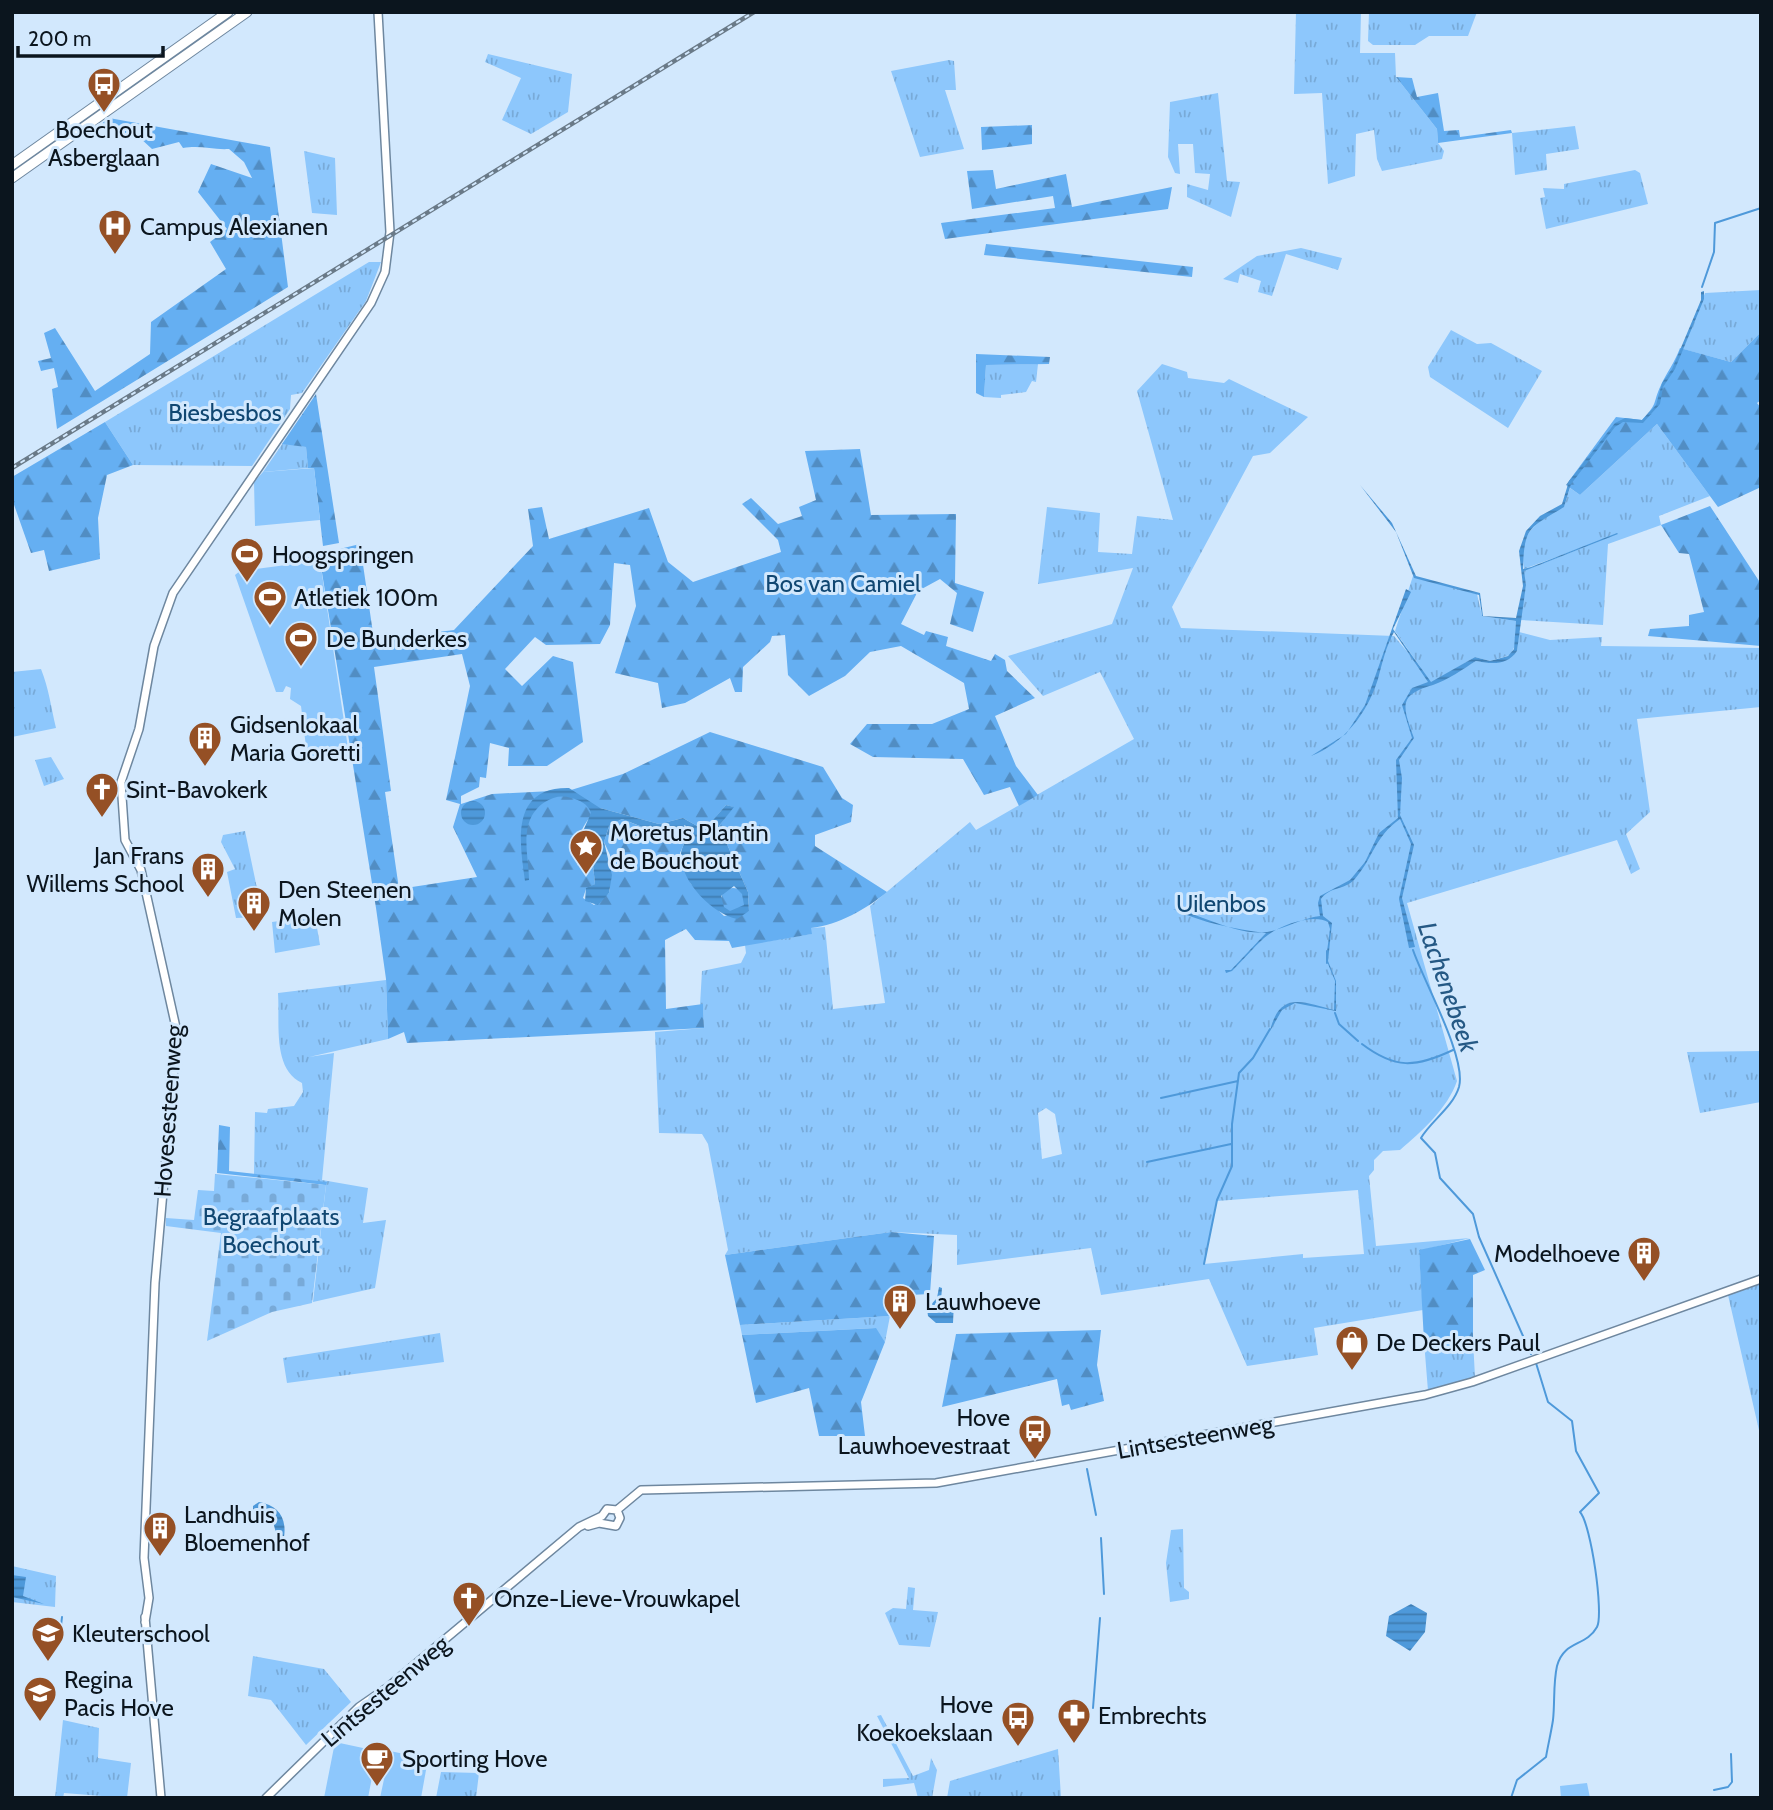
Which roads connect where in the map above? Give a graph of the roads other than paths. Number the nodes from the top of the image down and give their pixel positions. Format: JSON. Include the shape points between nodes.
{"nodes":[{"id":1,"x":228,"y":12,"type":"edge"},
{"id":2,"x":247,"y":12,"type":"edge"},
{"id":3,"x":378,"y":12,"type":"edge"},
{"id":4,"x":12,"y":165,"type":"edge"},
{"id":5,"x":12,"y":178,"type":"edge"},
{"id":6,"x":1761,"y":1279,"type":"edge"},
{"id":7,"x":617,"y":1510,"type":"junction"},
{"id":8,"x":602,"y":1519,"type":"junction"},
{"id":9,"x":161,"y":1798,"type":"edge"},
{"id":10,"x":266,"y":1798,"type":"edge"}],
"edges":[{"from":1,"to":4,"type":"main road"},
{"from":2,"to":5,"type":"main road"},
{"from":3,"to":9,"type":"street","name":"Hovesesteenweg","via":[[390,206],[385,272],[371,303],[173,593],[154,646],[139,729],[121,782],[125,840],[140,865],[177,1032],[152,1362],[145,1582]]},
{"from":6,"to":7,"type":"street","name":"Lintsesteenweg","via":[[1425,1395],[936,1483],[653,1488],[637,1492]]},
{"from":7,"to":8,"type":"street","name":"Lintsesteenweg","via":[[609,1508]]},
{"from":7,"to":8,"type":"street","name":"Lintsesteenweg","via":[[618,1524],[612,1527]]},
{"from":8,"to":10,"type":"street","name":"Lintsesteenweg","via":[[572,1535],[359,1707]]}]}
